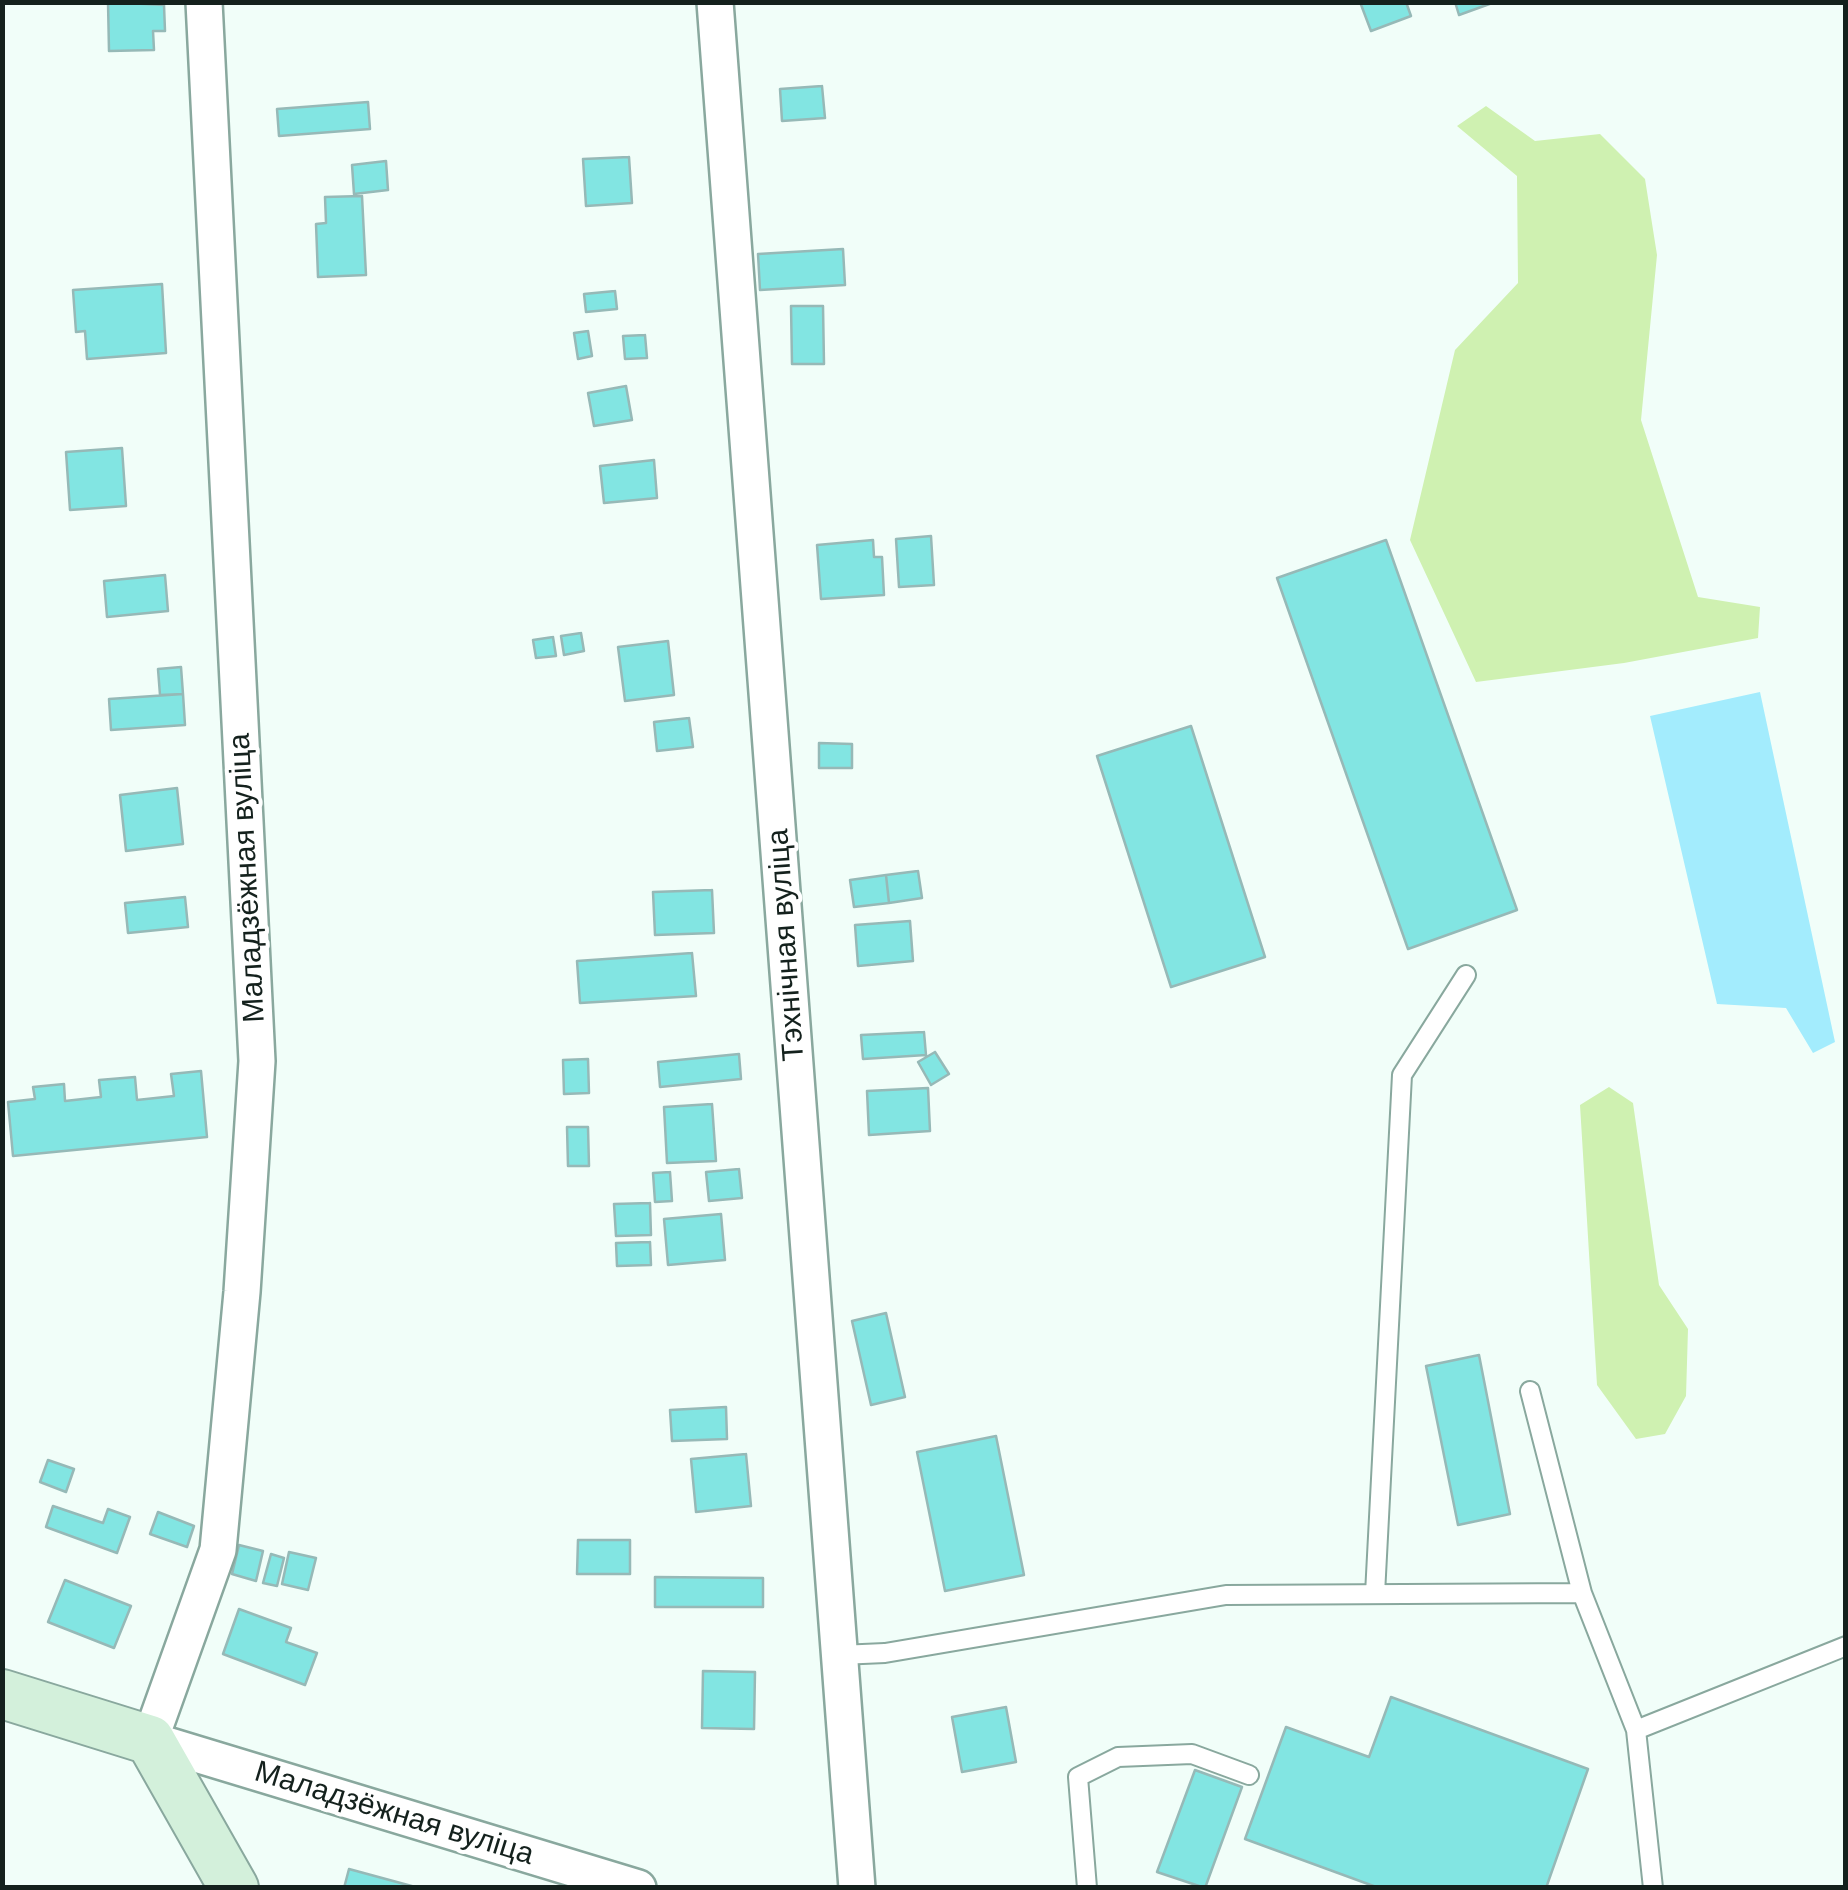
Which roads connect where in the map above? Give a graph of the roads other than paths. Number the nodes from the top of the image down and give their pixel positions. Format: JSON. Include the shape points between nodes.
{"nodes":[{"id":1,"x":204,"y":2,"type":"edge"},
{"id":2,"x":715,"y":2,"type":"edge"},
{"id":3,"x":1466,"y":975,"type":"dead end"},
{"id":4,"x":1530,"y":1391,"type":"dead end"},
{"id":5,"x":1582,"y":1593,"type":"junction"},
{"id":6,"x":1375,"y":1594,"type":"junction"},
{"id":7,"x":1846,"y":1646,"type":"edge"},
{"id":8,"x":840,"y":1655,"type":"junction"},
{"id":9,"x":2,"y":1694,"type":"edge"},
{"id":10,"x":1636,"y":1730,"type":"junction"},
{"id":11,"x":150,"y":1740,"type":"junction"},
{"id":12,"x":1249,"y":1775,"type":"dead end"},
{"id":13,"x":234,"y":1888,"type":"edge"},
{"id":14,"x":638,"y":1888,"type":"edge"},
{"id":15,"x":857,"y":1888,"type":"edge"},
{"id":16,"x":1086,"y":1888,"type":"edge"},
{"id":17,"x":1653,"y":1888,"type":"edge"}],
"edges":[{"from":1,"to":11,"type":"street","name":"Маладзёжная вуліца","via":[[257,1061],[218,1550]]},
{"from":2,"to":8,"type":"street","name":"Тэхнічная вуліца"},
{"from":3,"to":6,"type":"lane","via":[[1402,1075]]},
{"from":4,"to":5,"type":"lane"},
{"from":5,"to":6,"type":"lane"},
{"from":5,"to":10,"type":"lane"},
{"from":6,"to":8,"type":"lane","via":[[1226,1595],[885,1654]]},
{"from":7,"to":10,"type":"lane"},
{"from":8,"to":15,"type":"street","name":"Тэхнічная вуліца"},
{"from":9,"to":11,"type":"street","name":"Маладзёжная вуліца"},
{"from":10,"to":17,"type":"lane"},
{"from":11,"to":13,"type":"street"},
{"from":11,"to":14,"type":"street","name":"Маладзёжная вуліца"},
{"from":12,"to":16,"type":"lane","via":[[1192,1754],[1118,1757],[1078,1777]]}]}
